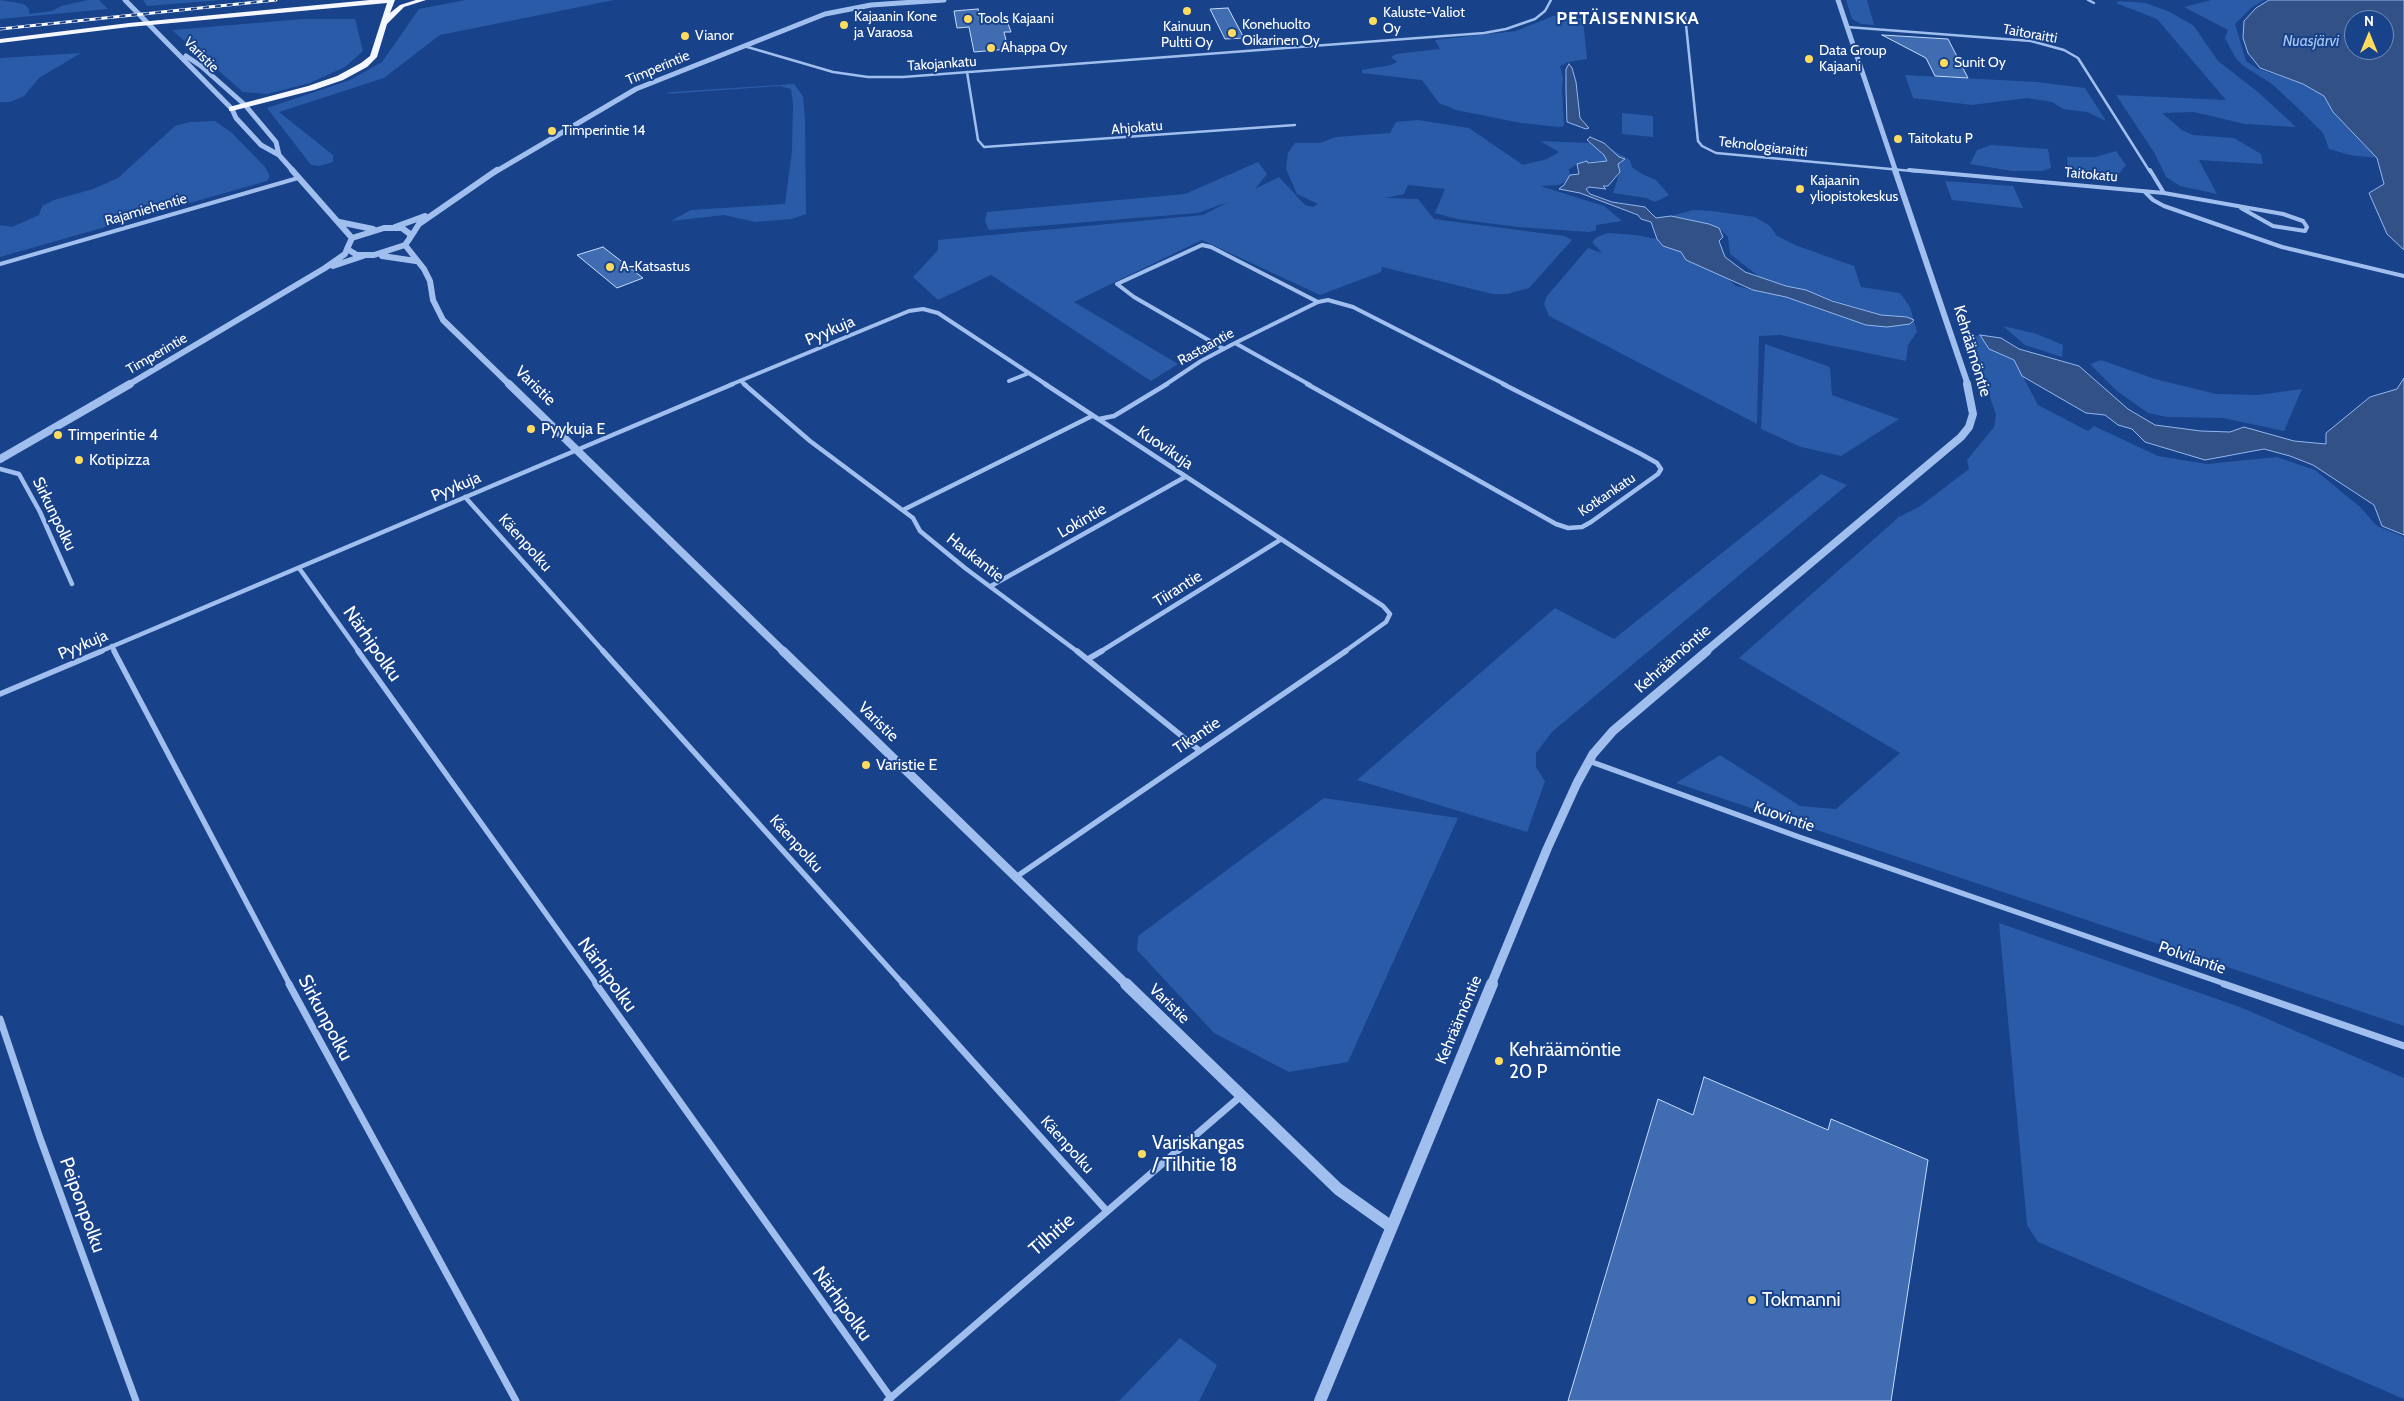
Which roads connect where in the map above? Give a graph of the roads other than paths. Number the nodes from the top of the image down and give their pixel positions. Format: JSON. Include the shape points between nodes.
{"nodes":[{"id":1,"x":125,"y":0,"type":"edge"},
{"id":2,"x":391,"y":0,"type":"edge"},
{"id":3,"x":423,"y":0,"type":"edge"},
{"id":4,"x":944,"y":0,"type":"edge"},
{"id":5,"x":1551,"y":0,"type":"edge"},
{"id":6,"x":1838,"y":0,"type":"edge"},
{"id":7,"x":2088,"y":0,"type":"edge"},
{"id":8,"x":2094,"y":3,"type":"dead end"},
{"id":9,"x":358,"y":4,"type":"junction"},
{"id":10,"x":1685,"y":15,"type":"dead end"},
{"id":11,"x":385,"y":20,"type":"junction"},
{"id":12,"x":1847,"y":27,"type":"junction"},
{"id":13,"x":0,"y":41,"type":"edge"},
{"id":14,"x":170,"y":45,"type":"junction"},
{"id":15,"x":744,"y":46,"type":"junction"},
{"id":16,"x":967,"y":72,"type":"junction"},
{"id":17,"x":245,"y":105,"type":"junction"},
{"id":18,"x":232,"y":109,"type":"junction"},
{"id":19,"x":1295,"y":125,"type":"dead end"},
{"id":20,"x":278,"y":155,"type":"junction"},
{"id":21,"x":1896,"y":170,"type":"junction"},
{"id":22,"x":298,"y":178,"type":"junction"},
{"id":23,"x":2144,"y":191,"type":"junction"},
{"id":24,"x":2164,"y":193,"type":"junction"},
{"id":25,"x":2241,"y":208,"type":"junction"},
{"id":26,"x":434,"y":212,"type":"junction"},
{"id":27,"x":339,"y":222,"type":"junction"},
{"id":28,"x":394,"y":227,"type":"junction"},
{"id":29,"x":373,"y":230,"type":"junction"},
{"id":30,"x":352,"y":238,"type":"junction"},
{"id":31,"x":410,"y":238,"type":"junction"},
{"id":32,"x":404,"y":245,"type":"junction"},
{"id":33,"x":347,"y":249,"type":"junction"},
{"id":34,"x":374,"y":255,"type":"junction"},
{"id":35,"x":366,"y":256,"type":"junction"},
{"id":36,"x":416,"y":261,"type":"junction"},
{"id":37,"x":0,"y":264,"type":"edge"},
{"id":38,"x":325,"y":268,"type":"junction"},
{"id":39,"x":2404,"y":276,"type":"edge"},
{"id":40,"x":1328,"y":300,"type":"joint"},
{"id":41,"x":1318,"y":302,"type":"junction"},
{"id":42,"x":923,"y":309,"type":"joint"},
{"id":43,"x":1235,"y":343,"type":"junction"},
{"id":44,"x":1224,"y":349,"type":"junction"},
{"id":45,"x":1029,"y":373,"type":"junction"},
{"id":46,"x":1009,"y":381,"type":"dead end"},
{"id":47,"x":742,"y":382,"type":"junction"},
{"id":48,"x":1092,"y":416,"type":"junction"},
{"id":49,"x":1099,"y":419,"type":"junction"},
{"id":50,"x":577,"y":448,"type":"junction"},
{"id":51,"x":0,"y":459,"type":"edge"},
{"id":52,"x":0,"y":469,"type":"edge"},
{"id":53,"x":1185,"y":477,"type":"junction"},
{"id":54,"x":465,"y":497,"type":"junction"},
{"id":55,"x":903,"y":510,"type":"junction"},
{"id":56,"x":1280,"y":540,"type":"junction"},
{"id":57,"x":299,"y":568,"type":"junction"},
{"id":58,"x":72,"y":584,"type":"dead end"},
{"id":59,"x":991,"y":586,"type":"junction"},
{"id":60,"x":1390,"y":614,"type":"joint"},
{"id":61,"x":112,"y":646,"type":"junction"},
{"id":62,"x":1088,"y":659,"type":"junction"},
{"id":63,"x":0,"y":694,"type":"edge"},
{"id":64,"x":1199,"y":750,"type":"junction"},
{"id":65,"x":1589,"y":761,"type":"junction"},
{"id":66,"x":1016,"y":877,"type":"junction"},
{"id":67,"x":1971,"y":896,"type":"joint"},
{"id":68,"x":0,"y":1019,"type":"edge"},
{"id":69,"x":2404,"y":1046,"type":"edge"},
{"id":70,"x":1240,"y":1096,"type":"junction"},
{"id":71,"x":1106,"y":1210,"type":"junction"},
{"id":72,"x":1390,"y":1226,"type":"junction"},
{"id":73,"x":889,"y":1399,"type":"edge"},
{"id":74,"x":136,"y":1401,"type":"edge"},
{"id":75,"x":516,"y":1401,"type":"edge"},
{"id":76,"x":1320,"y":1401,"type":"edge"}],
"edges":[{"from":1,"to":14,"type":"street"},
{"from":2,"to":9,"type":"highway"},
{"from":2,"to":11,"type":"highway"},
{"from":3,"to":11,"type":"highway","via":[[402,6]]},
{"from":4,"to":15,"type":"street","name":"Timperintie","via":[[844,9]]},
{"from":5,"to":16,"type":"street","name":"Takojankatu","via":[[1535,19],[1506,30],[1484,33]]},
{"from":6,"to":12,"type":"street","name":"Kehräämöntie"},
{"from":7,"to":8,"type":"street"},
{"from":9,"to":11,"type":"highway","via":[[372,5]]},
{"from":9,"to":13,"type":"highway","via":[[138,24]]},
{"from":10,"to":21,"type":"street","name":"Teknologiaraitti","via":[[1698,141],[1702,146],[1723,155]]},
{"from":11,"to":17,"type":"highway","via":[[373,57],[353,72],[311,88]]},
{"from":12,"to":21,"type":"street","name":"Kehräämöntie"},
{"from":12,"to":24,"type":"street","name":"Taitoraitti","via":[[2031,41],[2064,50],[2078,58]]},
{"from":14,"to":17,"type":"street","name":"Varistie","via":[[201,66]]},
{"from":14,"to":18,"type":"street","name":"Varistie"},
{"from":15,"to":16,"type":"street","name":"Takojankatu","via":[[804,65],[851,75],[903,77]]},
{"from":15,"to":26,"type":"street","name":"Timperintie","via":[[636,90],[480,180]]},
{"from":16,"to":19,"type":"street","name":"Ahjokatu","via":[[978,140],[991,148]]},
{"from":17,"to":18,"type":"highway"},
{"from":17,"to":20,"type":"street","name":"Varistie","via":[[276,142]]},
{"from":18,"to":20,"type":"street","name":"Varistie","via":[[260,145]]},
{"from":20,"to":22,"type":"street","name":"Varistie"},
{"from":21,"to":23,"type":"street","name":"Taitokatu"},
{"from":21,"to":65,"type":"street","name":"Kehräämöntie","via":[[1971,395],[1969,427],[1613,731]]},
{"from":22,"to":27,"type":"street","name":"Varistie"},
{"from":22,"to":37,"type":"street","name":"Rajamiehentie"},
{"from":23,"to":24,"type":"street","name":"Taitokatu"},
{"from":23,"to":39,"type":"street","via":[[2164,206],[2282,247]]},
{"from":24,"to":25,"type":"street","name":"Taitokatu"},
{"from":25,"to":25,"type":"street","name":"Taitokatu","via":[[2273,226],[2296,231],[2307,227],[2303,221],[2282,214]]},
{"from":26,"to":28,"type":"street","name":"Timperintie"},
{"from":26,"to":31,"type":"street","name":"Timperintie","via":[[419,224]]},
{"from":27,"to":29,"type":"street"},
{"from":27,"to":30,"type":"street","name":"Varistie"},
{"from":28,"to":29,"type":"street","name":"Timperintie"},
{"from":28,"to":31,"type":"street","via":[[407,230]]},
{"from":29,"to":30,"type":"street","name":"Timperintie"},
{"from":30,"to":33,"type":"street"},
{"from":31,"to":32,"type":"street"},
{"from":32,"to":34,"type":"street"},
{"from":32,"to":36,"type":"street","name":"Varistie"},
{"from":33,"to":35,"type":"street"},
{"from":33,"to":38,"type":"street","name":"Timperintie"},
{"from":34,"to":35,"type":"street"},
{"from":34,"to":36,"type":"street"},
{"from":35,"to":38,"type":"street","name":"Timperintie"},
{"from":36,"to":50,"type":"street","name":"Varistie","via":[[430,282],[433,300],[443,320]]},
{"from":38,"to":51,"type":"street","name":"Timperintie"},
{"from":40,"to":41,"type":"street","name":"Rastaantie"},
{"from":40,"to":43,"type":"street","name":"Kotkankatu","via":[[1352,307],[1642,454],[1661,469],[1591,522],[1582,527],[1568,528]]},
{"from":41,"to":43,"type":"street","name":"Rastaantie"},
{"from":41,"to":44,"type":"street","via":[[1202,245],[1117,284]]},
{"from":42,"to":45,"type":"street","name":"Kuovikuja","via":[[938,313]]},
{"from":42,"to":47,"type":"street","name":"Pyykuja","via":[[909,311]]},
{"from":43,"to":44,"type":"street","name":"Rastaantie"},
{"from":44,"to":49,"type":"street","name":"Rastaantie","via":[[1182,372],[1136,404],[1114,416]]},
{"from":45,"to":46,"type":"street"},
{"from":45,"to":48,"type":"street","name":"Kuovikuja"},
{"from":47,"to":50,"type":"street","name":"Pyykuja"},
{"from":47,"to":55,"type":"street","name":"Haukantie","via":[[810,441]]},
{"from":48,"to":49,"type":"street","name":"Kuovikuja"},
{"from":48,"to":55,"type":"street"},
{"from":49,"to":53,"type":"street","name":"Kuovikuja"},
{"from":50,"to":54,"type":"street","name":"Pyykuja"},
{"from":50,"to":66,"type":"street","name":"Varistie"},
{"from":52,"to":58,"type":"street","name":"Sirkunpolku","via":[[19,474]]},
{"from":53,"to":56,"type":"street","name":"Kuovikuja"},
{"from":53,"to":59,"type":"street","name":"Lokintie"},
{"from":54,"to":57,"type":"street","name":"Pyykuja"},
{"from":54,"to":71,"type":"street","name":"Käenpolku"},
{"from":55,"to":59,"type":"street","name":"Haukantie","via":[[913,518],[920,531]]},
{"from":56,"to":60,"type":"street","name":"Kuovikuja","via":[[1383,606]]},
{"from":56,"to":62,"type":"street","name":"Tiirantie"},
{"from":57,"to":61,"type":"street","name":"Pyykuja"},
{"from":57,"to":73,"type":"street","name":"Närhipolku"},
{"from":59,"to":62,"type":"street","name":"Haukantie"},
{"from":60,"to":64,"type":"street","name":"Tikantie","via":[[1376,630]]},
{"from":61,"to":63,"type":"street","name":"Pyykuja"},
{"from":61,"to":75,"type":"street","name":"Sirkunpolku","via":[[310,1024]]},
{"from":62,"to":64,"type":"street","name":"Haukantie"},
{"from":64,"to":66,"type":"street","name":"Tikantie"},
{"from":65,"to":67,"type":"street","name":"Kuovintie"},
{"from":65,"to":72,"type":"street","name":"Kehräämöntie","via":[[1547,848]]},
{"from":66,"to":70,"type":"street","name":"Varistie"},
{"from":67,"to":69,"type":"street","name":"Polvilantie"},
{"from":68,"to":74,"type":"street","name":"Peiponpolku"},
{"from":70,"to":71,"type":"street","name":"Tilhitie"},
{"from":70,"to":72,"type":"street","name":"Varistie","via":[[1338,1189]]},
{"from":71,"to":73,"type":"street","name":"Tilhitie"},
{"from":72,"to":76,"type":"street","name":"Kehräämöntie"}]}
